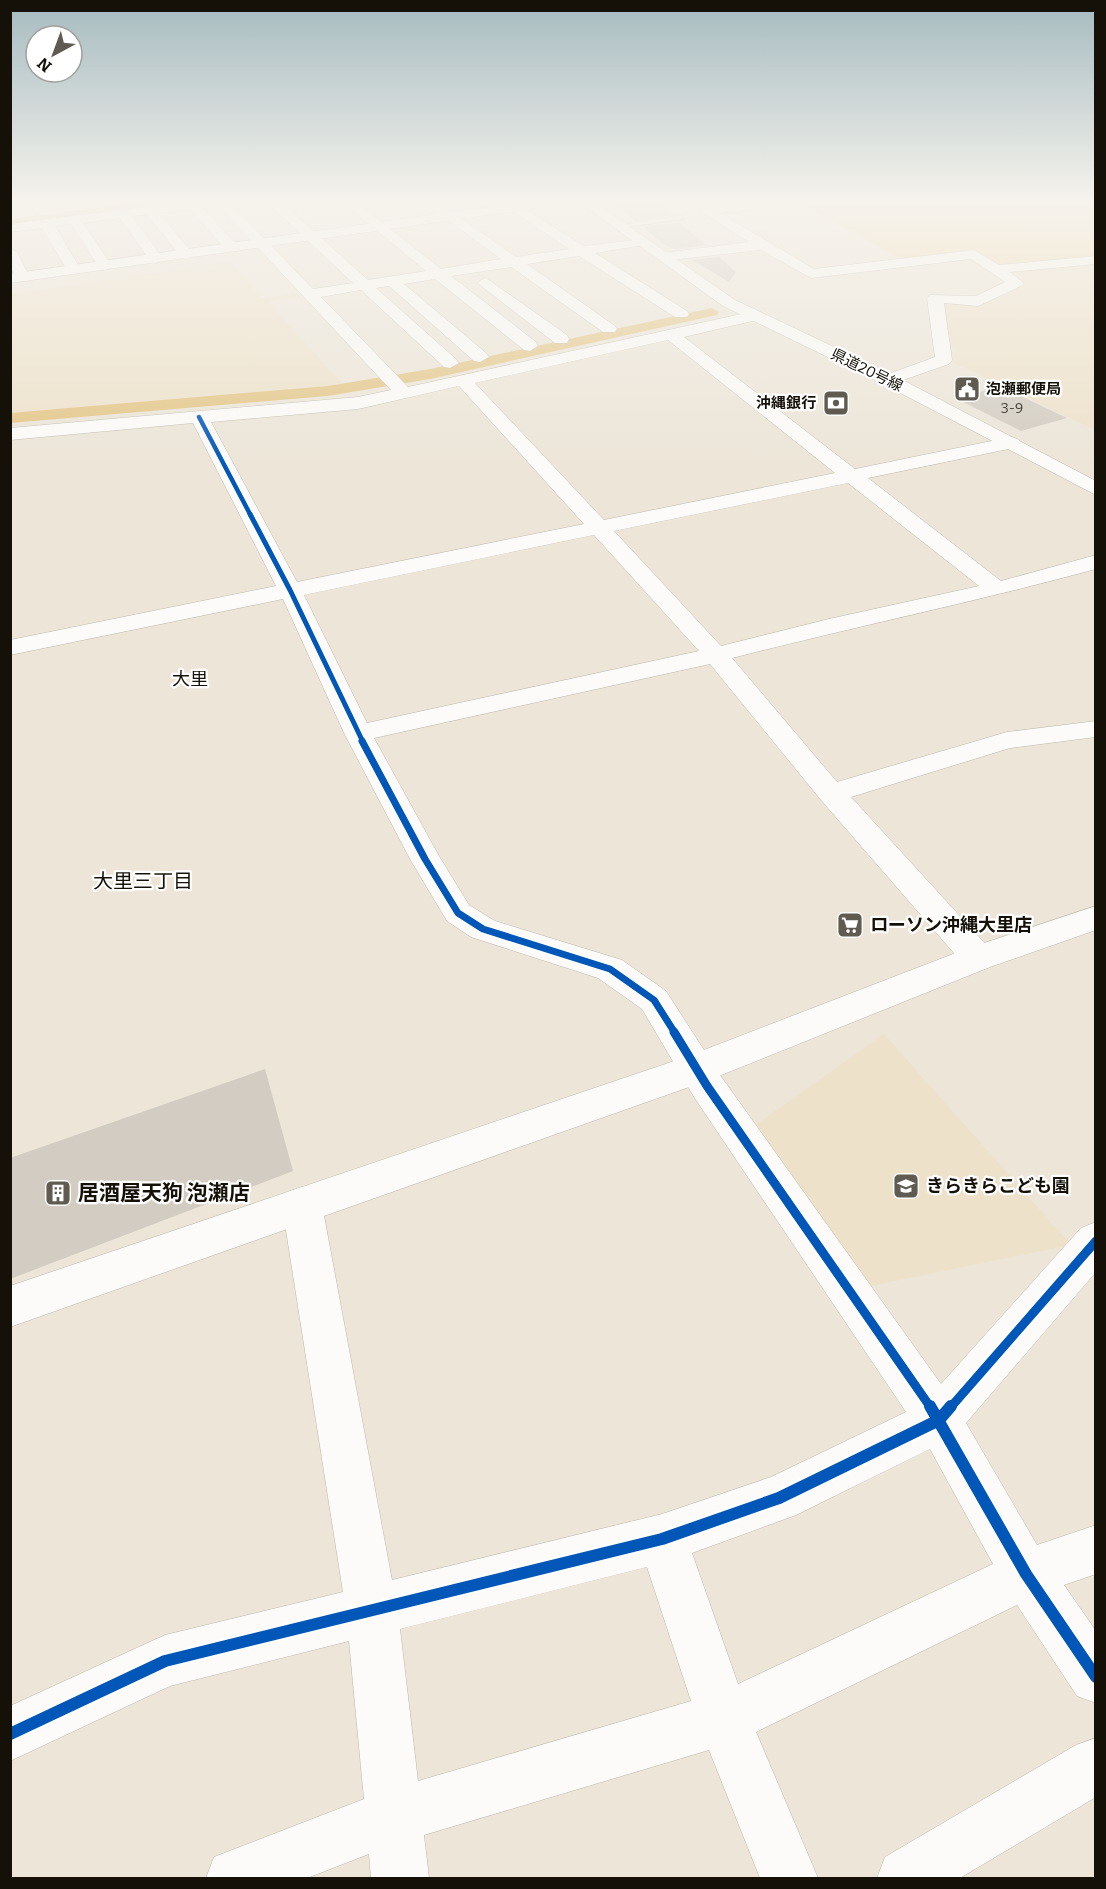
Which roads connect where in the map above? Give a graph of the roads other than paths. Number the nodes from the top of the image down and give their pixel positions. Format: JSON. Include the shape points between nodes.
{"nodes":[{"id":1,"x":305,"y":290,"type":"edge"},
{"id":2,"x":332,"y":290,"type":"edge"},
{"id":3,"x":369,"y":290,"type":"edge"},
{"id":4,"x":403,"y":290,"type":"edge"},
{"id":5,"x":460,"y":290,"type":"edge"},
{"id":6,"x":496,"y":290,"type":"edge"},
{"id":7,"x":554,"y":290,"type":"edge"},
{"id":8,"x":644,"y":290,"type":"edge"},
{"id":9,"x":697,"y":290,"type":"edge"},
{"id":10,"x":935,"y":290,"type":"edge"},
{"id":11,"x":1001,"y":290,"type":"edge"},
{"id":12,"x":309,"y":294,"type":"junction"},
{"id":13,"x":935,"y":298,"type":"junction"},
{"id":14,"x":715,"y":307,"type":"junction"},
{"id":15,"x":681,"y":314,"type":"junction"},
{"id":16,"x":755,"y":316,"type":"junction"},
{"id":17,"x":627,"y":325,"type":"dead end"},
{"id":18,"x":664,"y":327,"type":"junction"},
{"id":19,"x":609,"y":329,"type":"junction"},
{"id":20,"x":561,"y":339,"type":"junction"},
{"id":21,"x":530,"y":346,"type":"junction"},
{"id":22,"x":480,"y":357,"type":"junction"},
{"id":23,"x":430,"y":367,"type":"dead end"},
{"id":24,"x":409,"y":371,"type":"dead end"},
{"id":25,"x":457,"y":372,"type":"junction"},
{"id":26,"x":389,"y":376,"type":"junction"},
{"id":27,"x":889,"y":380,"type":"junction"},
{"id":28,"x":405,"y":394,"type":"junction"},
{"id":29,"x":200,"y":417,"type":"junction"},
{"id":30,"x":10,"y":434,"type":"edge"},
{"id":31,"x":1011,"y":443,"type":"junction"},
{"id":32,"x":852,"y":476,"type":"junction"},
{"id":33,"x":1095,"y":489,"type":"edge"},
{"id":34,"x":599,"y":529,"type":"junction"},
{"id":35,"x":1095,"y":562,"type":"edge"},
{"id":36,"x":997,"y":589,"type":"junction"},
{"id":37,"x":290,"y":590,"type":"junction"},
{"id":38,"x":10,"y":648,"type":"edge"},
{"id":39,"x":716,"y":655,"type":"junction"},
{"id":40,"x":1095,"y":729,"type":"edge"},
{"id":41,"x":358,"y":733,"type":"junction"},
{"id":42,"x":831,"y":793,"type":"junction"},
{"id":43,"x":1095,"y":918,"type":"edge"},
{"id":44,"x":978,"y":958,"type":"junction"},
{"id":45,"x":696,"y":1069,"type":"junction"},
{"id":46,"x":302,"y":1205,"type":"junction"},
{"id":47,"x":1094,"y":1244,"type":"edge"},
{"id":48,"x":10,"y":1307,"type":"edge"},
{"id":49,"x":939,"y":1420,"type":"junction"},
{"id":50,"x":662,"y":1539,"type":"junction"},
{"id":51,"x":1095,"y":1549,"type":"edge"},
{"id":52,"x":1026,"y":1574,"type":"junction"},
{"id":53,"x":372,"y":1612,"type":"junction"},
{"id":54,"x":1095,"y":1677,"type":"edge"},
{"id":55,"x":724,"y":1719,"type":"junction"},
{"id":56,"x":10,"y":1734,"type":"edge"},
{"id":57,"x":1095,"y":1765,"type":"edge"},
{"id":58,"x":393,"y":1816,"type":"junction"},
{"id":59,"x":235,"y":1878,"type":"edge"},
{"id":60,"x":400,"y":1878,"type":"edge"},
{"id":61,"x":789,"y":1878,"type":"edge"},
{"id":62,"x":906,"y":1878,"type":"edge"}],
"edges":[{"from":1,"to":12,"type":"street"},
{"from":2,"to":12,"type":"street"},
{"from":3,"to":25,"type":"street"},
{"from":4,"to":22,"type":"street"},
{"from":5,"to":21,"type":"street"},
{"from":6,"to":20,"type":"street"},
{"from":7,"to":19,"type":"street"},
{"from":8,"to":15,"type":"street"},
{"from":9,"to":14,"type":"street","name":"県道20号線"},
{"from":10,"to":13,"type":"street"},
{"from":11,"to":13,"type":"street","via":[[978,301]]},
{"from":12,"to":26,"type":"street"},
{"from":13,"to":27,"type":"street","via":[[945,351],[943,360]]},
{"from":14,"to":15,"type":"street"},
{"from":14,"to":16,"type":"street","name":"県道20号線"},
{"from":15,"to":18,"type":"street"},
{"from":16,"to":18,"type":"street"},
{"from":16,"to":27,"type":"street","name":"県道20号線"},
{"from":17,"to":19,"type":"street"},
{"from":18,"to":25,"type":"street"},
{"from":18,"to":32,"type":"street"},
{"from":19,"to":20,"type":"street"},
{"from":20,"to":21,"type":"street"},
{"from":21,"to":22,"type":"street"},
{"from":22,"to":25,"type":"street"},
{"from":23,"to":25,"type":"street"},
{"from":24,"to":26,"type":"street"},
{"from":25,"to":28,"type":"street"},
{"from":25,"to":34,"type":"street"},
{"from":26,"to":28,"type":"street"},
{"from":27,"to":31,"type":"street","name":"県道20号線"},
{"from":28,"to":29,"type":"street","via":[[358,403]]},
{"from":29,"to":30,"type":"street"},
{"from":29,"to":37,"type":"street"},
{"from":31,"to":32,"type":"street"},
{"from":31,"to":33,"type":"street","name":"県道20号線"},
{"from":32,"to":34,"type":"street"},
{"from":32,"to":36,"type":"street"},
{"from":34,"to":37,"type":"street"},
{"from":34,"to":39,"type":"street"},
{"from":35,"to":36,"type":"street"},
{"from":36,"to":39,"type":"street"},
{"from":37,"to":38,"type":"street"},
{"from":37,"to":41,"type":"street"},
{"from":39,"to":41,"type":"street"},
{"from":39,"to":42,"type":"street"},
{"from":40,"to":42,"type":"street","via":[[1007,740]]},
{"from":41,"to":45,"type":"street","via":[[458,913],[483,928],[610,969],[654,1000]]},
{"from":42,"to":44,"type":"street"},
{"from":43,"to":44,"type":"street"},
{"from":44,"to":45,"type":"street"},
{"from":45,"to":46,"type":"street"},
{"from":45,"to":49,"type":"street"},
{"from":46,"to":48,"type":"street"},
{"from":46,"to":53,"type":"street"},
{"from":47,"to":49,"type":"street"},
{"from":49,"to":50,"type":"street","via":[[779,1498]]},
{"from":49,"to":52,"type":"street"},
{"from":50,"to":53,"type":"street"},
{"from":50,"to":55,"type":"street"},
{"from":51,"to":52,"type":"street"},
{"from":52,"to":54,"type":"street"},
{"from":52,"to":55,"type":"street"},
{"from":53,"to":56,"type":"street","via":[[165,1661]]},
{"from":53,"to":58,"type":"street"},
{"from":55,"to":58,"type":"street"},
{"from":55,"to":61,"type":"street"},
{"from":57,"to":62,"type":"street"},
{"from":58,"to":59,"type":"street"},
{"from":58,"to":60,"type":"street"}]}
